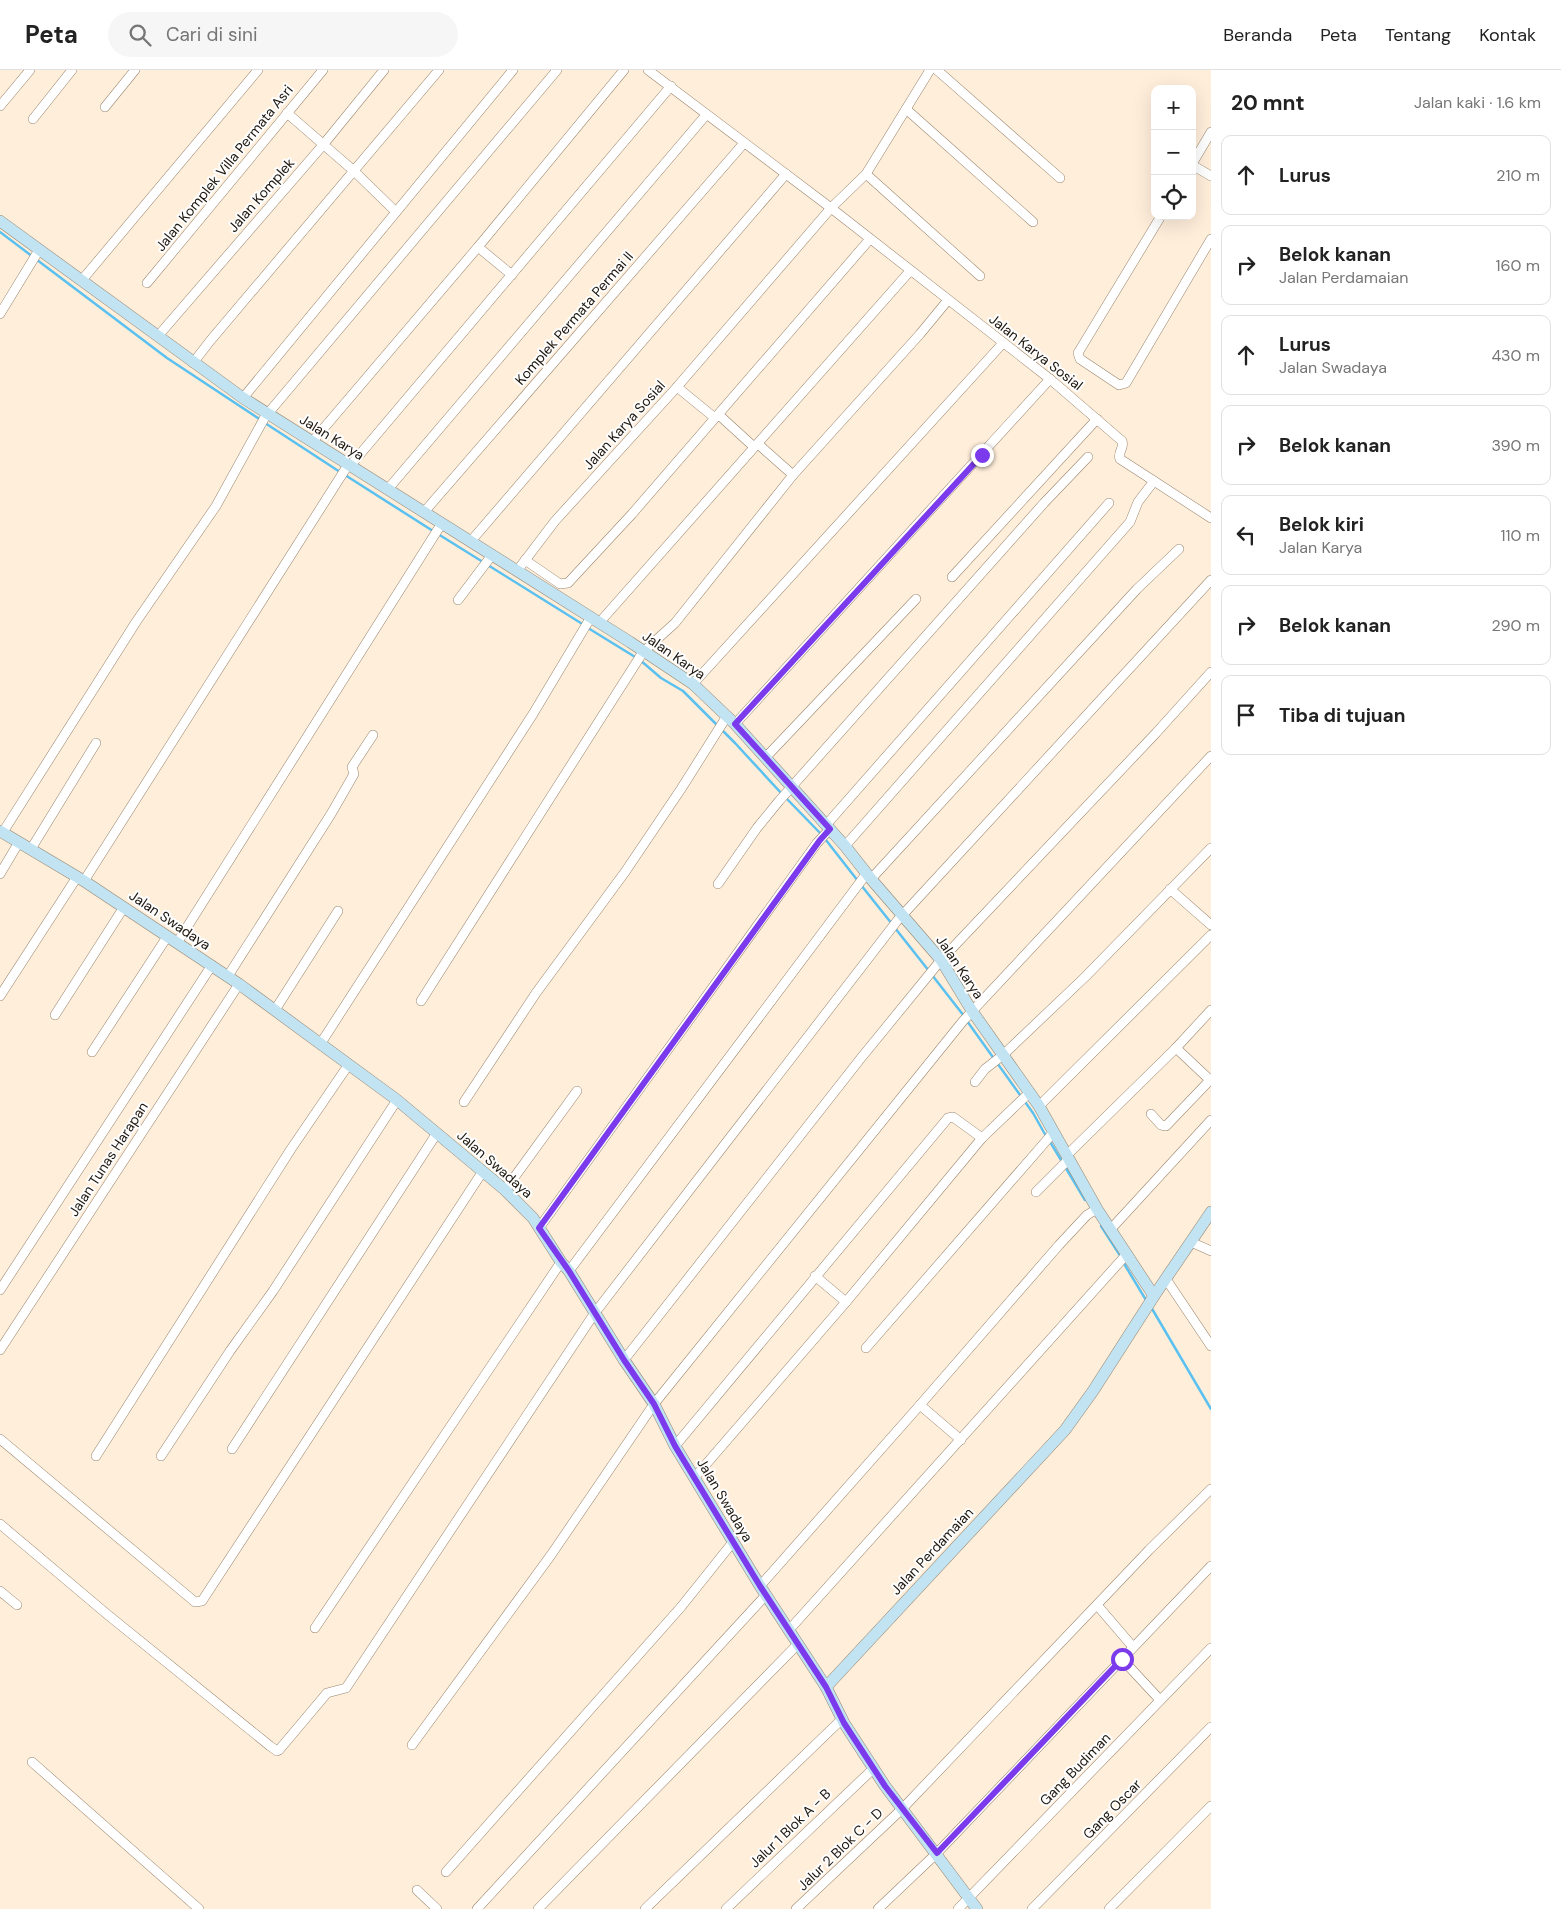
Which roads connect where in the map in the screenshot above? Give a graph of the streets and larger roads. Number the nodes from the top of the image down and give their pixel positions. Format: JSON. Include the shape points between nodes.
{"nodes":[{"id":1,"x":30,"y":70,"type":"edge"},
{"id":2,"x":72,"y":70,"type":"edge"},
{"id":3,"x":135,"y":70,"type":"edge"},
{"id":4,"x":258,"y":70,"type":"edge"},
{"id":5,"x":323,"y":70,"type":"edge"},
{"id":6,"x":384,"y":70,"type":"edge"},
{"id":7,"x":439,"y":70,"type":"edge"},
{"id":8,"x":513,"y":70,"type":"edge"},
{"id":9,"x":557,"y":70,"type":"edge"},
{"id":10,"x":624,"y":70,"type":"edge"},
{"id":11,"x":648,"y":70,"type":"edge"},
{"id":12,"x":930,"y":70,"type":"edge"},
{"id":13,"x":937,"y":70,"type":"edge"},
{"id":14,"x":671,"y":86,"type":"junction"},
{"id":15,"x":0,"y":106,"type":"edge"},
{"id":16,"x":105,"y":106,"type":"dead end"},
{"id":17,"x":906,"y":109,"type":"junction"},
{"id":18,"x":287,"y":113,"type":"junction"},
{"id":19,"x":706,"y":115,"type":"junction"},
{"id":20,"x":33,"y":119,"type":"dead end"},
{"id":21,"x":1211,"y":132,"type":"edge"},
{"id":22,"x":744,"y":143,"type":"junction"},
{"id":23,"x":323,"y":145,"type":"junction"},
{"id":24,"x":1196,"y":158,"type":"edge"},
{"id":25,"x":1196,"y":167,"type":"edge"},
{"id":26,"x":354,"y":171,"type":"junction"},
{"id":27,"x":786,"y":174,"type":"junction"},
{"id":28,"x":866,"y":174,"type":"junction"},
{"id":29,"x":1211,"y":176,"type":"edge"},
{"id":30,"x":1060,"y":178,"type":"dead end"},
{"id":31,"x":831,"y":208,"type":"junction"},
{"id":32,"x":396,"y":212,"type":"junction"},
{"id":33,"x":1159,"y":220,"type":"edge"},
{"id":34,"x":0,"y":222,"type":"edge"},
{"id":35,"x":1033,"y":222,"type":"dead end"},
{"id":36,"x":870,"y":239,"type":"junction"},
{"id":37,"x":1211,"y":239,"type":"edge"},
{"id":38,"x":478,"y":247,"type":"junction"},
{"id":39,"x":38,"y":252,"type":"junction"},
{"id":40,"x":910,"y":271,"type":"junction"},
{"id":41,"x":512,"y":275,"type":"junction"},
{"id":42,"x":980,"y":276,"type":"dead end"},
{"id":43,"x":82,"y":280,"type":"junction"},
{"id":44,"x":147,"y":283,"type":"dead end"},
{"id":45,"x":948,"y":300,"type":"junction"},
{"id":46,"x":0,"y":314,"type":"edge"},
{"id":47,"x":158,"y":336,"type":"junction"},
{"id":48,"x":1003,"y":343,"type":"junction"},
{"id":49,"x":194,"y":364,"type":"junction"},
{"id":50,"x":1050,"y":378,"type":"junction"},
{"id":51,"x":677,"y":387,"type":"junction"},
{"id":52,"x":243,"y":398,"type":"junction"},
{"id":53,"x":267,"y":415,"type":"junction"},
{"id":54,"x":717,"y":416,"type":"junction"},
{"id":55,"x":1096,"y":419,"type":"junction"},
{"id":56,"x":312,"y":442,"type":"junction"},
{"id":57,"x":756,"y":445,"type":"junction"},
{"id":58,"x":1088,"y":457,"type":"dead end"},
{"id":59,"x":347,"y":467,"type":"junction"},
{"id":60,"x":793,"y":475,"type":"junction"},
{"id":61,"x":1154,"y":482,"type":"junction"},
{"id":62,"x":388,"y":489,"type":"junction"},
{"id":63,"x":1109,"y":503,"type":"dead end"},
{"id":64,"x":425,"y":511,"type":"junction"},
{"id":65,"x":1211,"y":518,"type":"edge"},
{"id":66,"x":441,"y":525,"type":"junction"},
{"id":67,"x":471,"y":541,"type":"junction"},
{"id":68,"x":1179,"y":549,"type":"dead end"},
{"id":69,"x":491,"y":556,"type":"junction"},
{"id":70,"x":525,"y":560,"type":"junction"},
{"id":71,"x":516,"y":570,"type":"junction"},
{"id":72,"x":952,"y":577,"type":"dead end"},
{"id":73,"x":1211,"y":580,"type":"edge"},
{"id":74,"x":916,"y":599,"type":"dead end"},
{"id":75,"x":458,"y":600,"type":"dead end"},
{"id":76,"x":593,"y":621,"type":"junction"},
{"id":77,"x":639,"y":657,"type":"junction"},
{"id":78,"x":1211,"y":672,"type":"edge"},
{"id":79,"x":693,"y":684,"type":"junction"},
{"id":80,"x":729,"y":720,"type":"junction"},
{"id":81,"x":373,"y":735,"type":"dead end"},
{"id":82,"x":96,"y":744,"type":"dead end"},
{"id":83,"x":1211,"y":756,"type":"edge"},
{"id":84,"x":766,"y":757,"type":"junction"},
{"id":85,"x":790,"y":790,"type":"junction"},
{"id":86,"x":827,"y":830,"type":"junction"},
{"id":87,"x":2,"y":831,"type":"edge"},
{"id":88,"x":19,"y":842,"type":"junction"},
{"id":89,"x":845,"y":846,"type":"junction"},
{"id":90,"x":1211,"y":848,"type":"edge"},
{"id":91,"x":31,"y":849,"type":"junction"},
{"id":92,"x":0,"y":874,"type":"edge"},
{"id":93,"x":867,"y":877,"type":"junction"},
{"id":94,"x":81,"y":879,"type":"junction"},
{"id":95,"x":718,"y":884,"type":"dead end"},
{"id":96,"x":1170,"y":890,"type":"junction"},
{"id":97,"x":124,"y":907,"type":"junction"},
{"id":98,"x":338,"y":911,"type":"dead end"},
{"id":99,"x":900,"y":918,"type":"junction"},
{"id":100,"x":1211,"y":925,"type":"edge"},
{"id":101,"x":1211,"y":935,"type":"edge"},
{"id":102,"x":172,"y":940,"type":"junction"},
{"id":103,"x":939,"y":964,"type":"junction"},
{"id":104,"x":212,"y":965,"type":"junction"},
{"id":105,"x":228,"y":976,"type":"junction"},
{"id":106,"x":239,"y":984,"type":"junction"},
{"id":107,"x":0,"y":996,"type":"edge"},
{"id":108,"x":421,"y":1001,"type":"dead end"},
{"id":109,"x":276,"y":1010,"type":"junction"},
{"id":110,"x":1211,"y":1010,"type":"edge"},
{"id":111,"x":55,"y":1015,"type":"dead end"},
{"id":112,"x":968,"y":1015,"type":"junction"},
{"id":113,"x":321,"y":1043,"type":"junction"},
{"id":114,"x":1176,"y":1048,"type":"junction"},
{"id":115,"x":92,"y":1052,"type":"dead end"},
{"id":116,"x":998,"y":1058,"type":"junction"},
{"id":117,"x":349,"y":1064,"type":"junction"},
{"id":118,"x":1210,"y":1080,"type":"edge"},
{"id":119,"x":975,"y":1082,"type":"dead end"},
{"id":120,"x":577,"y":1091,"type":"dead end"},
{"id":121,"x":1028,"y":1093,"type":"junction"},
{"id":122,"x":397,"y":1100,"type":"junction"},
{"id":123,"x":464,"y":1102,"type":"dead end"},
{"id":124,"x":1039,"y":1106,"type":"junction"},
{"id":125,"x":1151,"y":1114,"type":"dead end"},
{"id":126,"x":1211,"y":1120,"type":"edge"},
{"id":127,"x":437,"y":1133,"type":"junction"},
{"id":128,"x":1050,"y":1136,"type":"junction"},
{"id":129,"x":982,"y":1138,"type":"junction"},
{"id":130,"x":1068,"y":1157,"type":"junction"},
{"id":131,"x":482,"y":1171,"type":"junction"},
{"id":132,"x":505,"y":1190,"type":"junction"},
{"id":133,"x":1036,"y":1192,"type":"dead end"},
{"id":134,"x":1093,"y":1211,"type":"junction"},
{"id":135,"x":1211,"y":1212,"type":"edge"},
{"id":136,"x":539,"y":1228,"type":"junction"},
{"id":137,"x":1110,"y":1230,"type":"junction"},
{"id":138,"x":1191,"y":1242,"type":"junction"},
{"id":139,"x":1211,"y":1251,"type":"edge"},
{"id":140,"x":1122,"y":1258,"type":"junction"},
{"id":141,"x":565,"y":1266,"type":"junction"},
{"id":142,"x":816,"y":1276,"type":"junction"},
{"id":143,"x":1166,"y":1279,"type":"junction"},
{"id":144,"x":0,"y":1290,"type":"edge"},
{"id":145,"x":1153,"y":1294,"type":"junction"},
{"id":146,"x":846,"y":1302,"type":"junction"},
{"id":147,"x":594,"y":1314,"type":"junction"},
{"id":148,"x":1211,"y":1346,"type":"edge"},
{"id":149,"x":866,"y":1348,"type":"dead end"},
{"id":150,"x":0,"y":1350,"type":"edge"},
{"id":151,"x":624,"y":1360,"type":"junction"},
{"id":152,"x":654,"y":1404,"type":"junction"},
{"id":153,"x":920,"y":1405,"type":"junction"},
{"id":154,"x":0,"y":1439,"type":"edge"},
{"id":155,"x":961,"y":1440,"type":"junction"},
{"id":156,"x":675,"y":1446,"type":"junction"},
{"id":157,"x":232,"y":1449,"type":"dead end"},
{"id":158,"x":96,"y":1456,"type":"dead end"},
{"id":159,"x":160,"y":1456,"type":"dead end"},
{"id":160,"x":694,"y":1477,"type":"junction"},
{"id":161,"x":1211,"y":1488,"type":"edge"},
{"id":162,"x":0,"y":1524,"type":"edge"},
{"id":163,"x":733,"y":1542,"type":"junction"},
{"id":164,"x":1211,"y":1566,"type":"edge"},
{"id":165,"x":763,"y":1590,"type":"junction"},
{"id":166,"x":0,"y":1591,"type":"edge"},
{"id":167,"x":18,"y":1605,"type":"dead end"},
{"id":168,"x":1097,"y":1605,"type":"junction"},
{"id":169,"x":315,"y":1628,"type":"dead end"},
{"id":170,"x":790,"y":1630,"type":"junction"},
{"id":171,"x":798,"y":1644,"type":"junction"},
{"id":172,"x":1133,"y":1647,"type":"junction"},
{"id":173,"x":1211,"y":1648,"type":"edge"},
{"id":174,"x":1122,"y":1659,"type":"junction"},
{"id":175,"x":826,"y":1687,"type":"junction"},
{"id":176,"x":1160,"y":1700,"type":"junction"},
{"id":177,"x":842,"y":1720,"type":"junction"},
{"id":178,"x":1211,"y":1727,"type":"edge"},
{"id":179,"x":412,"y":1745,"type":"dead end"},
{"id":180,"x":32,"y":1762,"type":"dead end"},
{"id":181,"x":874,"y":1768,"type":"junction"},
{"id":182,"x":1211,"y":1806,"type":"edge"},
{"id":183,"x":902,"y":1809,"type":"junction"},
{"id":184,"x":937,"y":1853,"type":"junction"},
{"id":185,"x":446,"y":1872,"type":"dead end"},
{"id":186,"x":416,"y":1890,"type":"dead end"},
{"id":187,"x":969,"y":1899,"type":"junction"},
{"id":188,"x":199,"y":1909,"type":"edge"},
{"id":189,"x":437,"y":1909,"type":"edge"},
{"id":190,"x":477,"y":1909,"type":"edge"},
{"id":191,"x":538,"y":1909,"type":"edge"},
{"id":192,"x":646,"y":1909,"type":"edge"},
{"id":193,"x":726,"y":1909,"type":"edge"},
{"id":194,"x":796,"y":1909,"type":"edge"},
{"id":195,"x":878,"y":1909,"type":"edge"},
{"id":196,"x":958,"y":1909,"type":"edge"},
{"id":197,"x":977,"y":1909,"type":"edge"},
{"id":198,"x":1032,"y":1909,"type":"edge"},
{"id":199,"x":1109,"y":1909,"type":"edge"}],
"edges":[{"from":1,"to":15,"type":"street"},
{"from":2,"to":20,"type":"street"},
{"from":3,"to":16,"type":"street"},
{"from":4,"to":43,"type":"street"},
{"from":5,"to":18,"type":"street","name":"Jalan Komplek Villa Permata Asri"},
{"from":6,"to":23,"type":"street","name":"Jalan Komplek"},
{"from":7,"to":26,"type":"street"},
{"from":8,"to":32,"type":"street"},
{"from":9,"to":53,"type":"street"},
{"from":10,"to":38,"type":"street"},
{"from":11,"to":14,"type":"street"},
{"from":12,"to":17,"type":"street","name":"Jalan Karya Sosial"},
{"from":13,"to":30,"type":"street"},
{"from":14,"to":19,"type":"street"},
{"from":14,"to":41,"type":"street"},
{"from":17,"to":28,"type":"street","name":"Jalan Karya Sosial"},
{"from":17,"to":35,"type":"street"},
{"from":18,"to":23,"type":"street"},
{"from":18,"to":44,"type":"street","name":"Jalan Komplek Villa Permata Asri"},
{"from":19,"to":22,"type":"street"},
{"from":19,"to":62,"type":"street"},
{"from":21,"to":24,"type":"street"},
{"from":22,"to":27,"type":"street"},
{"from":22,"to":64,"type":"street","name":"Komplek Permata Permai II"},
{"from":23,"to":26,"type":"street"},
{"from":23,"to":47,"type":"street","name":"Jalan Komplek"},
{"from":25,"to":29,"type":"street"},
{"from":26,"to":32,"type":"street"},
{"from":26,"to":49,"type":"street"},
{"from":27,"to":31,"type":"street"},
{"from":27,"to":67,"type":"street"},
{"from":28,"to":31,"type":"street","name":"Jalan Karya Sosial"},
{"from":28,"to":42,"type":"street"},
{"from":31,"to":36,"type":"street","name":"Jalan Karya Sosial"},
{"from":31,"to":51,"type":"street","name":"Jalan Karya Sosial"},
{"from":32,"to":52,"type":"street"},
{"from":33,"to":37,"type":"street","via":[[1078,353],[1080,359],[1119,385],[1126,382]]},
{"from":34,"to":39,"type":"street","name":"Jalan Karya"},
{"from":36,"to":40,"type":"street","name":"Jalan Karya Sosial"},
{"from":36,"to":54,"type":"street"},
{"from":38,"to":41,"type":"street"},
{"from":38,"to":56,"type":"street"},
{"from":39,"to":43,"type":"street","name":"Jalan Karya"},
{"from":39,"to":46,"type":"street"},
{"from":40,"to":45,"type":"street","name":"Jalan Karya Sosial"},
{"from":40,"to":57,"type":"street"},
{"from":41,"to":59,"type":"street"},
{"from":43,"to":47,"type":"street","name":"Jalan Karya"},
{"from":45,"to":48,"type":"street","name":"Jalan Karya Sosial"},
{"from":45,"to":60,"type":"street"},
{"from":47,"to":49,"type":"street","name":"Jalan Karya"},
{"from":48,"to":50,"type":"street","name":"Jalan Karya Sosial"},
{"from":48,"to":79,"type":"street"},
{"from":49,"to":52,"type":"street","name":"Jalan Karya"},
{"from":50,"to":55,"type":"street","name":"Jalan Karya Sosial"},
{"from":50,"to":80,"type":"street"},
{"from":51,"to":54,"type":"street"},
{"from":51,"to":70,"type":"street","name":"Jalan Karya Sosial","via":[[555,521]]},
{"from":52,"to":53,"type":"street","name":"Jalan Karya"},
{"from":53,"to":56,"type":"street","name":"Jalan Karya"},
{"from":53,"to":87,"type":"street","via":[[216,506],[136,622]]},
{"from":54,"to":57,"type":"street"},
{"from":54,"to":70,"type":"street","via":[[568,583],[560,584]]},
{"from":55,"to":61,"type":"street","name":"Jalan Karya Sosial","via":[[1122,441],[1120,459]]},
{"from":55,"to":72,"type":"street"},
{"from":56,"to":59,"type":"street","name":"Jalan Karya"},
{"from":57,"to":60,"type":"street"},
{"from":57,"to":76,"type":"street"},
{"from":58,"to":85,"type":"street"},
{"from":59,"to":62,"type":"street","name":"Jalan Karya"},
{"from":59,"to":94,"type":"street"},
{"from":60,"to":77,"type":"street","via":[[675,623]]},
{"from":61,"to":65,"type":"street","name":"Jalan Karya Sosial"},
{"from":61,"to":89,"type":"street","via":[[1138,502],[1130,522]]},
{"from":62,"to":64,"type":"street","name":"Jalan Karya"},
{"from":63,"to":86,"type":"street"},
{"from":64,"to":66,"type":"street","name":"Jalan Karya"},
{"from":66,"to":67,"type":"street","name":"Jalan Karya"},
{"from":66,"to":102,"type":"street"},
{"from":67,"to":69,"type":"street","name":"Jalan Karya"},
{"from":68,"to":93,"type":"street","via":[[1137,589]]},
{"from":69,"to":71,"type":"street","name":"Jalan Karya"},
{"from":69,"to":75,"type":"street"},
{"from":70,"to":71,"type":"street","name":"Jalan Karya Sosial"},
{"from":71,"to":76,"type":"street","name":"Jalan Karya"},
{"from":73,"to":99,"type":"street"},
{"from":74,"to":84,"type":"street"},
{"from":76,"to":77,"type":"street","name":"Jalan Karya"},
{"from":76,"to":113,"type":"street","via":[[582,631],[533,714]]},
{"from":77,"to":79,"type":"street","name":"Jalan Karya"},
{"from":77,"to":108,"type":"street"},
{"from":78,"to":103,"type":"street"},
{"from":79,"to":80,"type":"street","name":"Jalan Karya"},
{"from":80,"to":84,"type":"street","name":"Jalan Karya"},
{"from":80,"to":123,"type":"street","via":[[625,872],[536,993]]},
{"from":81,"to":105,"type":"street","via":[[352,767],[354,774],[331,814]]},
{"from":82,"to":91,"type":"street"},
{"from":83,"to":112,"type":"street"},
{"from":84,"to":85,"type":"street","name":"Jalan Karya"},
{"from":85,"to":86,"type":"street","name":"Jalan Karya"},
{"from":85,"to":95,"type":"street","via":[[757,828]]},
{"from":86,"to":89,"type":"street","name":"Jalan Karya"},
{"from":86,"to":136,"type":"street"},
{"from":87,"to":88,"type":"street","name":"Jalan Swadaya"},
{"from":88,"to":91,"type":"street","name":"Jalan Swadaya"},
{"from":88,"to":92,"type":"street"},
{"from":89,"to":93,"type":"street","name":"Jalan Karya"},
{"from":90,"to":96,"type":"street"},
{"from":91,"to":94,"type":"street","name":"Jalan Swadaya"},
{"from":93,"to":99,"type":"street","name":"Jalan Karya"},
{"from":93,"to":141,"type":"street"},
{"from":94,"to":97,"type":"street","name":"Jalan Swadaya"},
{"from":94,"to":107,"type":"street"},
{"from":96,"to":100,"type":"street"},
{"from":96,"to":116,"type":"street","via":[[1085,977]]},
{"from":97,"to":102,"type":"street","name":"Jalan Swadaya"},
{"from":97,"to":111,"type":"street"},
{"from":98,"to":109,"type":"street"},
{"from":99,"to":103,"type":"street","name":"Jalan Karya"},
{"from":99,"to":147,"type":"street"},
{"from":101,"to":124,"type":"street"},
{"from":102,"to":104,"type":"street","name":"Jalan Swadaya"},
{"from":102,"to":115,"type":"street"},
{"from":103,"to":112,"type":"street","name":"Jalan Karya"},
{"from":103,"to":151,"type":"street","via":[[861,1058]]},
{"from":104,"to":105,"type":"street","name":"Jalan Swadaya"},
{"from":104,"to":144,"type":"street"},
{"from":105,"to":106,"type":"street","name":"Jalan Swadaya"},
{"from":106,"to":109,"type":"street","name":"Jalan Swadaya"},
{"from":106,"to":150,"type":"street","name":"Jalan Tunas Harapan"},
{"from":109,"to":113,"type":"street","name":"Jalan Swadaya"},
{"from":110,"to":114,"type":"street"},
{"from":112,"to":116,"type":"street","name":"Jalan Karya"},
{"from":112,"to":152,"type":"street"},
{"from":113,"to":117,"type":"street","name":"Jalan Swadaya"},
{"from":114,"to":118,"type":"street"},
{"from":114,"to":130,"type":"street"},
{"from":116,"to":119,"type":"street"},
{"from":116,"to":121,"type":"street","name":"Jalan Karya"},
{"from":117,"to":122,"type":"street","name":"Jalan Swadaya"},
{"from":117,"to":158,"type":"street","via":[[291,1149]]},
{"from":118,"to":125,"type":"street","via":[[1166,1126]]},
{"from":120,"to":132,"type":"street"},
{"from":121,"to":124,"type":"street","name":"Jalan Karya"},
{"from":121,"to":129,"type":"street"},
{"from":122,"to":127,"type":"street","name":"Jalan Swadaya"},
{"from":122,"to":159,"type":"street","via":[[273,1291]]},
{"from":124,"to":128,"type":"street","name":"Jalan Karya"},
{"from":126,"to":137,"type":"street"},
{"from":127,"to":131,"type":"street","name":"Jalan Swadaya"},
{"from":127,"to":157,"type":"street"},
{"from":128,"to":130,"type":"street","name":"Jalan Karya"},
{"from":128,"to":149,"type":"street"},
{"from":129,"to":142,"type":"street","via":[[953,1117],[948,1118]]},
{"from":129,"to":146,"type":"street"},
{"from":130,"to":133,"type":"street"},
{"from":130,"to":134,"type":"street","name":"Jalan Karya"},
{"from":131,"to":132,"type":"street","name":"Jalan Swadaya"},
{"from":131,"to":154,"type":"street","via":[[202,1601],[194,1602]]},
{"from":132,"to":136,"type":"street","name":"Jalan Swadaya"},
{"from":134,"to":137,"type":"street","name":"Jalan Karya"},
{"from":134,"to":153,"type":"street","via":[[1058,1244]]},
{"from":135,"to":138,"type":"street","name":"Jalan Perdamaian"},
{"from":136,"to":141,"type":"street","name":"Jalan Swadaya"},
{"from":137,"to":140,"type":"street","name":"Jalan Karya"},
{"from":138,"to":139,"type":"street"},
{"from":138,"to":143,"type":"street","name":"Jalan Perdamaian"},
{"from":140,"to":145,"type":"street","name":"Jalan Karya"},
{"from":140,"to":155,"type":"street"},
{"from":141,"to":147,"type":"street","name":"Jalan Swadaya"},
{"from":141,"to":169,"type":"street"},
{"from":142,"to":146,"type":"street"},
{"from":142,"to":156,"type":"street"},
{"from":143,"to":145,"type":"street","name":"Jalan Perdamaian"},
{"from":143,"to":148,"type":"street"},
{"from":145,"to":175,"type":"street","name":"Jalan Perdamaian","via":[[1148,1307],[1093,1392],[1054,1443]]},
{"from":146,"to":160,"type":"street"},
{"from":147,"to":151,"type":"street","name":"Jalan Swadaya"},
{"from":147,"to":162,"type":"street","via":[[346,1688],[326,1693],[278,1751]]},
{"from":151,"to":152,"type":"street","name":"Jalan Swadaya"},
{"from":152,"to":156,"type":"street","name":"Jalan Swadaya"},
{"from":152,"to":179,"type":"street","via":[[551,1555]]},
{"from":153,"to":155,"type":"street"},
{"from":153,"to":165,"type":"street"},
{"from":155,"to":170,"type":"street"},
{"from":156,"to":160,"type":"street","name":"Jalan Swadaya"},
{"from":160,"to":163,"type":"street","name":"Jalan Swadaya"},
{"from":161,"to":168,"type":"street","name":"Jalur 2 Blok C - D"},
{"from":163,"to":165,"type":"street","name":"Jalan Swadaya"},
{"from":163,"to":185,"type":"street","via":[[681,1607]]},
{"from":164,"to":172,"type":"street"},
{"from":165,"to":170,"type":"street","name":"Jalan Swadaya"},
{"from":165,"to":190,"type":"street"},
{"from":166,"to":167,"type":"street"},
{"from":168,"to":172,"type":"street"},
{"from":168,"to":183,"type":"street","name":"Jalur 2 Blok C - D"},
{"from":170,"to":171,"type":"street","name":"Jalan Swadaya"},
{"from":171,"to":175,"type":"street","name":"Jalan Swadaya"},
{"from":171,"to":191,"type":"street"},
{"from":172,"to":174,"type":"street"},
{"from":173,"to":176,"type":"street","name":"Gang Budiman"},
{"from":174,"to":176,"type":"street"},
{"from":174,"to":184,"type":"street"},
{"from":175,"to":177,"type":"street"},
{"from":176,"to":187,"type":"street","name":"Gang Budiman"},
{"from":177,"to":181,"type":"street"},
{"from":177,"to":192,"type":"street"},
{"from":178,"to":198,"type":"street","name":"Gang Oscar"},
{"from":180,"to":188,"type":"street"},
{"from":181,"to":183,"type":"street"},
{"from":181,"to":193,"type":"street","name":"Jalur 1 Blok A - B"},
{"from":182,"to":199,"type":"street"},
{"from":183,"to":184,"type":"street"},
{"from":183,"to":194,"type":"street","name":"Jalur 2 Blok C - D"},
{"from":184,"to":187,"type":"street"},
{"from":184,"to":195,"type":"street"},
{"from":186,"to":189,"type":"street"},
{"from":187,"to":196,"type":"street","name":"Gang Budiman"},
{"from":187,"to":197,"type":"street"}]}
